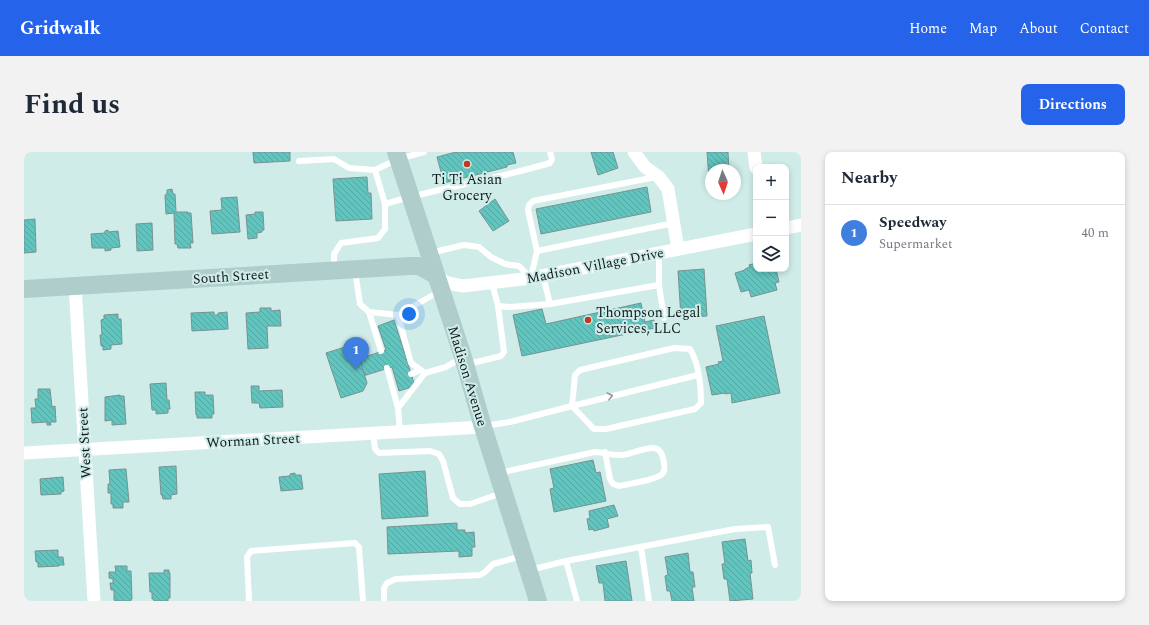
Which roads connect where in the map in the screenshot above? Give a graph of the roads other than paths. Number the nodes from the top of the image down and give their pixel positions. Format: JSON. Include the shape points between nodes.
{"nodes":[{"id":1,"x":424,"y":152,"type":"edge"},
{"id":2,"x":550,"y":152,"type":"edge"},
{"id":3,"x":634,"y":152,"type":"edge"},
{"id":4,"x":754,"y":152,"type":"edge"},
{"id":5,"x":397,"y":156,"type":"edge"},
{"id":6,"x":299,"y":161,"type":"dead end"},
{"id":7,"x":756,"y":164,"type":"edge"},
{"id":8,"x":375,"y":170,"type":"junction"},
{"id":9,"x":659,"y":177,"type":"junction"},
{"id":10,"x":410,"y":196,"type":"junction"},
{"id":11,"x":385,"y":204,"type":"junction"},
{"id":12,"x":674,"y":223,"type":"junction"},
{"id":13,"x":801,"y":225,"type":"edge"},
{"id":14,"x":789,"y":227,"type":"edge"},
{"id":15,"x":753,"y":235,"type":"edge"},
{"id":16,"x":678,"y":249,"type":"junction"},
{"id":17,"x":537,"y":251,"type":"junction"},
{"id":18,"x":658,"y":253,"type":"junction"},
{"id":19,"x":429,"y":254,"type":"junction"},
{"id":20,"x":354,"y":268,"type":"junction"},
{"id":21,"x":334,"y":270,"type":"junction"},
{"id":22,"x":537,"y":277,"type":"junction"},
{"id":23,"x":438,"y":283,"type":"junction"},
{"id":24,"x":492,"y":283,"type":"junction"},
{"id":25,"x":659,"y":285,"type":"junction"},
{"id":26,"x":75,"y":286,"type":"junction"},
{"id":27,"x":24,"y":289,"type":"edge"},
{"id":28,"x":550,"y":304,"type":"junction"},
{"id":29,"x":498,"y":306,"type":"junction"},
{"id":30,"x":369,"y":312,"type":"junction"},
{"id":31,"x":398,"y":315,"type":"junction"},
{"id":32,"x":664,"y":318,"type":"dead end"},
{"id":33,"x":382,"y":350,"type":"dead end"},
{"id":34,"x":464,"y":361,"type":"junction"},
{"id":35,"x":387,"y":368,"type":"dead end"},
{"id":36,"x":423,"y":372,"type":"junction"},
{"id":37,"x":411,"y":374,"type":"dead end"},
{"id":38,"x":698,"y":375,"type":"junction"},
{"id":39,"x":572,"y":406,"type":"junction"},
{"id":40,"x":398,"y":408,"type":"junction"},
{"id":41,"x":483,"y":427,"type":"junction"},
{"id":42,"x":400,"y":431,"type":"junction"},
{"id":43,"x":373,"y":433,"type":"junction"},
{"id":44,"x":85,"y":449,"type":"junction"},
{"id":45,"x":24,"y":452,"type":"edge"},
{"id":46,"x":605,"y":452,"type":"junction"},
{"id":47,"x":498,"y":473,"type":"junction"},
{"id":48,"x":504,"y":492,"type":"junction"},
{"id":49,"x":641,"y":547,"type":"junction"},
{"id":50,"x":566,"y":561,"type":"junction"},
{"id":51,"x":526,"y":563,"type":"junction"},
{"id":52,"x":775,"y":565,"type":"dead end"},
{"id":53,"x":94,"y":601,"type":"edge"},
{"id":54,"x":249,"y":601,"type":"edge"},
{"id":55,"x":363,"y":601,"type":"edge"},
{"id":56,"x":384,"y":601,"type":"edge"},
{"id":57,"x":538,"y":601,"type":"edge"},
{"id":58,"x":577,"y":601,"type":"edge"},
{"id":59,"x":649,"y":601,"type":"edge"}],
"edges":[{"from":1,"to":5,"type":"lane"},
{"from":2,"to":10,"type":"lane","via":[[550,163]]},
{"from":3,"to":9,"type":"street","via":[[645,167]]},
{"from":4,"to":7,"type":"street"},
{"from":5,"to":8,"type":"lane"},
{"from":5,"to":10,"type":"main road","name":"Madison Avenue"},
{"from":6,"to":8,"type":"lane","via":[[334,159],[349,168]]},
{"from":8,"to":11,"type":"lane"},
{"from":9,"to":12,"type":"street","via":[[668,189]]},
{"from":9,"to":17,"type":"lane","via":[[533,201],[528,210]]},
{"from":10,"to":11,"type":"lane"},
{"from":10,"to":19,"type":"main road","name":"Madison Avenue"},
{"from":11,"to":21,"type":"lane","via":[[385,229],[378,238],[341,243],[334,254]]},
{"from":12,"to":16,"type":"street"},
{"from":12,"to":17,"type":"lane"},
{"from":13,"to":14,"type":"street"},
{"from":15,"to":16,"type":"street","name":"Madison Village Drive"},
{"from":16,"to":18,"type":"street","name":"Madison Village Drive"},
{"from":17,"to":22,"type":"lane"},
{"from":18,"to":22,"type":"street","name":"Madison Village Drive"},
{"from":18,"to":25,"type":"lane"},
{"from":19,"to":22,"type":"lane","via":[[464,245],[479,248],[491,257],[505,264],[519,266]]},
{"from":19,"to":23,"type":"main road","name":"Madison Avenue"},
{"from":20,"to":21,"type":"main road","name":"South Street"},
{"from":20,"to":23,"type":"main road","name":"South Street","via":[[416,266],[426,269]]},
{"from":20,"to":30,"type":"lane","via":[[360,304]]},
{"from":21,"to":26,"type":"main road","name":"South Street"},
{"from":22,"to":24,"type":"street","name":"Madison Village Drive"},
{"from":22,"to":28,"type":"lane"},
{"from":23,"to":24,"type":"street","name":"Madison Village Drive","via":[[458,286]]},
{"from":23,"to":31,"type":"lane"},
{"from":23,"to":34,"type":"main road","name":"Madison Avenue"},
{"from":24,"to":29,"type":"lane"},
{"from":25,"to":28,"type":"lane"},
{"from":25,"to":32,"type":"lane"},
{"from":26,"to":27,"type":"main road","name":"South Street"},
{"from":26,"to":44,"type":"street","name":"West Street"},
{"from":28,"to":29,"type":"lane"},
{"from":29,"to":34,"type":"lane","via":[[504,352],[501,356]]},
{"from":30,"to":31,"type":"lane"},
{"from":30,"to":33,"type":"lane","via":[[379,335]]},
{"from":31,"to":36,"type":"lane","via":[[408,358]]},
{"from":34,"to":36,"type":"lane"},
{"from":34,"to":41,"type":"main road","name":"Madison Avenue"},
{"from":35,"to":40,"type":"lane","via":[[393,380]]},
{"from":36,"to":37,"type":"lane"},
{"from":36,"to":40,"type":"lane"},
{"from":39,"to":38,"type":"lane","one_way":true},
{"from":38,"to":39,"type":"lane","via":[[701,403],[694,409],[606,429],[594,429]]},
{"from":38,"to":39,"type":"lane","via":[[695,357],[690,348],[674,348],[580,370],[575,375]]},
{"from":39,"to":41,"type":"lane"},
{"from":40,"to":42,"type":"lane"},
{"from":41,"to":42,"type":"street","name":"Worman Street"},
{"from":41,"to":47,"type":"main road","name":"Madison Avenue"},
{"from":42,"to":43,"type":"street","name":"Worman Street"},
{"from":43,"to":44,"type":"street","name":"Worman Street"},
{"from":43,"to":48,"type":"lane","via":[[375,449],[379,452],[430,451],[439,454],[453,498],[460,504],[470,504]]},
{"from":44,"to":45,"type":"street","name":"Worman Street"},
{"from":44,"to":53,"type":"street","name":"West Street"},
{"from":46,"to":46,"type":"lane","via":[[624,455],[653,448],[662,454],[665,469],[658,477],[619,486],[613,484],[610,479]]},
{"from":46,"to":47,"type":"lane"},
{"from":47,"to":48,"type":"main road","name":"Madison Avenue"},
{"from":48,"to":51,"type":"main road","name":"Madison Avenue"},
{"from":49,"to":50,"type":"lane"},
{"from":49,"to":52,"type":"lane","via":[[735,529],[768,527]]},
{"from":49,"to":59,"type":"lane"},
{"from":50,"to":51,"type":"lane"},
{"from":50,"to":58,"type":"lane"},
{"from":51,"to":56,"type":"lane","via":[[493,564],[486,572],[480,574],[396,579],[387,583],[384,588]]},
{"from":51,"to":57,"type":"main road","name":"Madison Avenue"},
{"from":54,"to":55,"type":"lane","via":[[247,557],[251,551],[354,543],[359,546]]}]}
